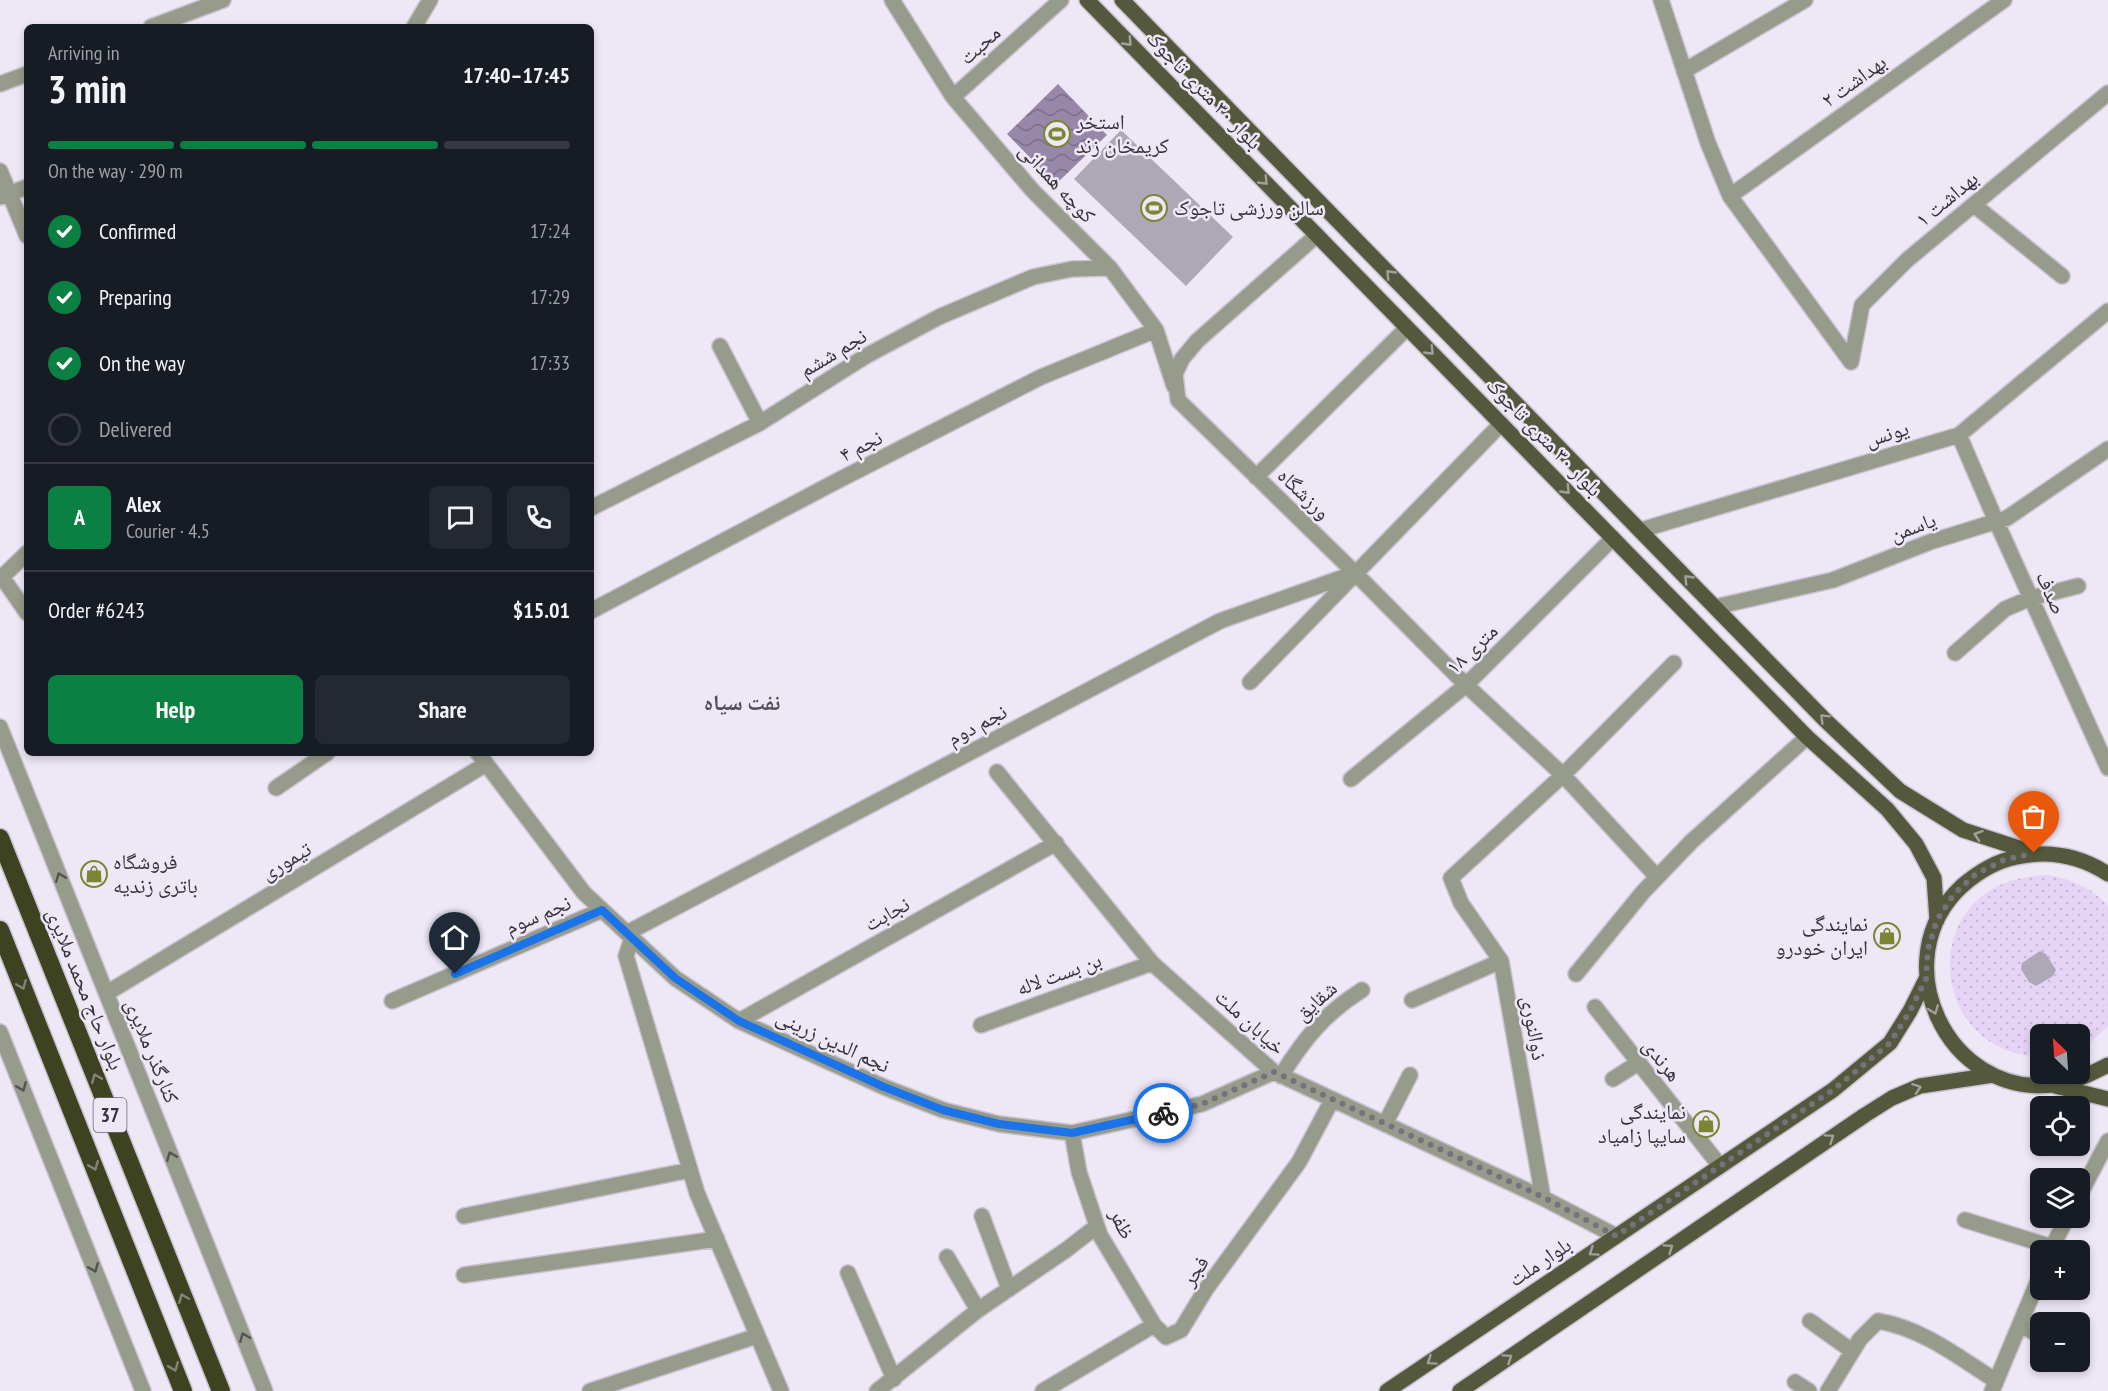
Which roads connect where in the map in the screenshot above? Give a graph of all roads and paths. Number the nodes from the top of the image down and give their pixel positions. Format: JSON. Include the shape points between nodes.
{"nodes":[{"id":1,"x":223,"y":0,"type":"edge"},
{"id":2,"x":430,"y":0,"type":"edge"},
{"id":3,"x":892,"y":0,"type":"edge"},
{"id":4,"x":1061,"y":0,"type":"edge"},
{"id":5,"x":1087,"y":0,"type":"edge"},
{"id":6,"x":1122,"y":0,"type":"edge"},
{"id":7,"x":1678,"y":0,"type":"edge"},
{"id":8,"x":1805,"y":0,"type":"edge"},
{"id":9,"x":2004,"y":0,"type":"edge"},
{"id":10,"x":1663,"y":4,"type":"edge"},
{"id":11,"x":1986,"y":5,"type":"edge"},
{"id":12,"x":160,"y":24,"type":"edge"},
{"id":13,"x":416,"y":24,"type":"edge"},
{"id":14,"x":1684,"y":71,"type":"junction"},
{"id":15,"x":24,"y":75,"type":"edge"},
{"id":16,"x":0,"y":84,"type":"edge"},
{"id":17,"x":2108,"y":93,"type":"edge"},
{"id":18,"x":953,"y":97,"type":"junction"},
{"id":19,"x":0,"y":171,"type":"edge"},
{"id":20,"x":24,"y":187,"type":"edge"},
{"id":21,"x":5,"y":195,"type":"edge"},
{"id":22,"x":1730,"y":196,"type":"junction"},
{"id":23,"x":1974,"y":204,"type":"junction"},
{"id":24,"x":24,"y":230,"type":"edge"},
{"id":25,"x":1317,"y":235,"type":"junction"},
{"id":26,"x":1110,"y":268,"type":"junction"},
{"id":27,"x":2062,"y":276,"type":"dead end"},
{"id":28,"x":2108,"y":311,"type":"edge"},
{"id":29,"x":1407,"y":328,"type":"junction"},
{"id":30,"x":1156,"y":330,"type":"junction"},
{"id":31,"x":720,"y":346,"type":"dead end"},
{"id":32,"x":1178,"y":400,"type":"junction"},
{"id":33,"x":760,"y":423,"type":"junction"},
{"id":34,"x":1501,"y":424,"type":"junction"},
{"id":35,"x":1959,"y":435,"type":"junction"},
{"id":36,"x":2106,"y":455,"type":"edge"},
{"id":37,"x":1256,"y":477,"type":"junction"},
{"id":38,"x":594,"y":506,"type":"edge"},
{"id":39,"x":1996,"y":521,"type":"junction"},
{"id":40,"x":1641,"y":530,"type":"junction"},
{"id":41,"x":1612,"y":538,"type":"junction"},
{"id":42,"x":24,"y":556,"type":"edge"},
{"id":43,"x":1355,"y":573,"type":"junction"},
{"id":44,"x":1,"y":578,"type":"edge"},
{"id":45,"x":2078,"y":586,"type":"dead end"},
{"id":46,"x":2031,"y":598,"type":"junction"},
{"id":47,"x":1715,"y":607,"type":"junction"},
{"id":48,"x":594,"y":609,"type":"edge"},
{"id":49,"x":24,"y":610,"type":"edge"},
{"id":50,"x":1955,"y":653,"type":"dead end"},
{"id":51,"x":1674,"y":663,"type":"dead end"},
{"id":52,"x":1250,"y":682,"type":"dead end"},
{"id":53,"x":1466,"y":685,"type":"junction"},
{"id":54,"x":0,"y":726,"type":"edge"},
{"id":55,"x":1807,"y":738,"type":"junction"},
{"id":56,"x":323,"y":756,"type":"edge"},
{"id":57,"x":482,"y":759,"type":"edge"},
{"id":58,"x":2108,"y":768,"type":"edge"},
{"id":59,"x":997,"y":772,"type":"dead end"},
{"id":60,"x":1563,"y":775,"type":"junction"},
{"id":61,"x":1351,"y":779,"type":"dead end"},
{"id":62,"x":276,"y":788,"type":"dead end"},
{"id":63,"x":0,"y":838,"type":"edge"},
{"id":64,"x":1056,"y":843,"type":"junction"},
{"id":65,"x":2034,"y":853,"type":"junction"},
{"id":66,"x":2100,"y":863,"type":"edge"},
{"id":67,"x":2108,"y":874,"type":"edge"},
{"id":68,"x":1657,"y":877,"type":"junction"},
{"id":69,"x":602,"y":910,"type":"junction"},
{"id":70,"x":1937,"y":920,"type":"junction"},
{"id":71,"x":0,"y":930,"type":"edge"},
{"id":72,"x":629,"y":935,"type":"junction"},
{"id":73,"x":1502,"y":961,"type":"junction"},
{"id":74,"x":1152,"y":963,"type":"junction"},
{"id":75,"x":1576,"y":974,"type":"dead end"},
{"id":76,"x":1926,"y":979,"type":"junction"},
{"id":77,"x":1362,"y":990,"type":"dead end"},
{"id":78,"x":107,"y":993,"type":"junction"},
{"id":79,"x":1412,"y":1000,"type":"dead end"},
{"id":80,"x":392,"y":1001,"type":"dead end"},
{"id":81,"x":1595,"y":1007,"type":"dead end"},
{"id":82,"x":739,"y":1021,"type":"junction"},
{"id":83,"x":981,"y":1025,"type":"dead end"},
{"id":84,"x":0,"y":1032,"type":"edge"},
{"id":85,"x":1638,"y":1063,"type":"junction"},
{"id":86,"x":2108,"y":1065,"type":"edge"},
{"id":87,"x":1277,"y":1074,"type":"junction"},
{"id":88,"x":1993,"y":1075,"type":"junction"},
{"id":89,"x":1410,"y":1076,"type":"dead end"},
{"id":90,"x":1613,"y":1079,"type":"dead end"},
{"id":91,"x":2052,"y":1085,"type":"junction"},
{"id":92,"x":1332,"y":1100,"type":"junction"},
{"id":93,"x":2108,"y":1100,"type":"edge"},
{"id":94,"x":1385,"y":1124,"type":"junction"},
{"id":95,"x":1072,"y":1133,"type":"junction"},
{"id":96,"x":2108,"y":1142,"type":"edge"},
{"id":97,"x":1720,"y":1166,"type":"junction"},
{"id":98,"x":690,"y":1170,"type":"junction"},
{"id":99,"x":2090,"y":1176,"type":"edge"},
{"id":100,"x":1543,"y":1197,"type":"junction"},
{"id":101,"x":464,"y":1216,"type":"dead end"},
{"id":102,"x":982,"y":1216,"type":"dead end"},
{"id":103,"x":1965,"y":1220,"type":"dead end"},
{"id":104,"x":1097,"y":1226,"type":"junction"},
{"id":105,"x":1616,"y":1236,"type":"junction"},
{"id":106,"x":717,"y":1239,"type":"junction"},
{"id":107,"x":2030,"y":1242,"type":"edge"},
{"id":108,"x":947,"y":1257,"type":"dead end"},
{"id":109,"x":848,"y":1274,"type":"dead end"},
{"id":110,"x":464,"y":1275,"type":"dead end"},
{"id":111,"x":1009,"y":1288,"type":"junction"},
{"id":112,"x":2031,"y":1300,"type":"edge"},
{"id":113,"x":978,"y":1310,"type":"junction"},
{"id":114,"x":1810,"y":1321,"type":"dead end"},
{"id":115,"x":1154,"y":1325,"type":"junction"},
{"id":116,"x":2021,"y":1325,"type":"junction"},
{"id":117,"x":2030,"y":1330,"type":"edge"},
{"id":118,"x":757,"y":1335,"type":"junction"},
{"id":119,"x":1852,"y":1351,"type":"junction"},
{"id":120,"x":894,"y":1379,"type":"junction"},
{"id":121,"x":1795,"y":1382,"type":"dead end"},
{"id":122,"x":1994,"y":1386,"type":"edge"},
{"id":123,"x":143,"y":1391,"type":"edge"},
{"id":124,"x":183,"y":1391,"type":"edge"},
{"id":125,"x":221,"y":1391,"type":"edge"},
{"id":126,"x":266,"y":1391,"type":"edge"},
{"id":127,"x":590,"y":1391,"type":"edge"},
{"id":128,"x":781,"y":1391,"type":"edge"},
{"id":129,"x":878,"y":1391,"type":"edge"},
{"id":130,"x":1043,"y":1391,"type":"edge"},
{"id":131,"x":1386,"y":1391,"type":"edge"},
{"id":132,"x":1460,"y":1391,"type":"edge"},
{"id":133,"x":1809,"y":1391,"type":"edge"},
{"id":134,"x":1828,"y":1391,"type":"edge"}],
"edges":[{"from":1,"to":12,"type":"street"},
{"from":2,"to":13,"type":"street"},
{"from":3,"to":18,"type":"street","name":"کوچه همدانی"},
{"from":4,"to":18,"type":"street","name":"محبت"},
{"from":5,"to":25,"type":"main road","name":"بلوار ۳۰ متری تاجوک","one_way":true},
{"from":40,"to":6,"type":"main road","name":"بلوار ۳۰ متری تاجوک","one_way":true},
{"from":7,"to":10,"type":"street"},
{"from":8,"to":14,"type":"street"},
{"from":9,"to":11,"type":"street","name":"بهداشت ۲"},
{"from":10,"to":14,"type":"street"},
{"from":11,"to":22,"type":"street","name":"بهداشت ۲"},
{"from":14,"to":22,"type":"street"},
{"from":15,"to":16,"type":"street"},
{"from":17,"to":23,"type":"street","name":"بهداشت ۱"},
{"from":18,"to":26,"type":"street","name":"کوچه همدانی","via":[[1033,191]]},
{"from":19,"to":21,"type":"street"},
{"from":20,"to":21,"type":"street"},
{"from":21,"to":24,"type":"street"},
{"from":22,"to":23,"type":"street","name":"بهداشت ۱","via":[[1851,362],[1862,305],[1907,260]]},
{"from":23,"to":27,"type":"street"},
{"from":25,"to":29,"type":"main road","name":"بلوار ۳۰ متری تاجوک"},
{"from":25,"to":32,"type":"street","via":[[1197,341],[1175,374]]},
{"from":26,"to":30,"type":"street","name":"کوچه همدانی"},
{"from":26,"to":33,"type":"street","name":"نجم ششم","via":[[1072,268],[1034,278],[939,317],[866,356]]},
{"from":28,"to":35,"type":"street","name":"یونس"},
{"from":29,"to":34,"type":"main road","name":"بلوار ۳۰ متری تاجوک","one_way":true},
{"from":29,"to":37,"type":"street"},
{"from":30,"to":32,"type":"street","name":"کوچه همدانی"},
{"from":30,"to":48,"type":"street","name":"نجم ۴","via":[[1041,377]]},
{"from":31,"to":33,"type":"street"},
{"from":32,"to":37,"type":"street","name":"ورزشگاه"},
{"from":33,"to":38,"type":"street","name":"نجم ششم"},
{"from":34,"to":41,"type":"main road","name":"بلوار ۳۰ متری تاجوک","one_way":true},
{"from":34,"to":43,"type":"street"},
{"from":35,"to":39,"type":"street","name":"صدف"},
{"from":35,"to":40,"type":"street","name":"یونس"},
{"from":36,"to":39,"type":"street","name":"یاسمن","via":[[2007,518]]},
{"from":37,"to":43,"type":"street","name":"ورزشگاه"},
{"from":39,"to":46,"type":"street","name":"صدف"},
{"from":39,"to":47,"type":"street","name":"یاسمن","via":[[1833,580]]},
{"from":47,"to":40,"type":"main road","name":"بلوار ۳۰ متری تاجوک","one_way":true},
{"from":41,"to":53,"type":"street","name":"۱۸ متری"},
{"from":41,"to":55,"type":"main road","name":"بلوار ۳۰ متری تاجوک"},
{"from":42,"to":44,"type":"street"},
{"from":43,"to":52,"type":"street"},
{"from":43,"to":53,"type":"street","name":"ورزشگاه"},
{"from":43,"to":72,"type":"street","name":"نجم دوم","via":[[1220,621]]},
{"from":44,"to":49,"type":"street"},
{"from":45,"to":46,"type":"street"},
{"from":46,"to":50,"type":"street","via":[[2005,609]]},
{"from":46,"to":58,"type":"street","name":"صدف"},
{"from":65,"to":47,"type":"main road","name":"بلوار ۳۰ متری تاجوک","one_way":true,"via":[[1963,830],[1900,791]]},
{"from":51,"to":60,"type":"street"},
{"from":53,"to":60,"type":"street","name":"ورزشگاه"},
{"from":53,"to":61,"type":"street","name":"۱۸ متری"},
{"from":78,"to":54,"type":"street","name":"کنارگذر ملایری","one_way":true},
{"from":55,"to":68,"type":"street"},
{"from":55,"to":70,"type":"main road","name":"بلوار ۳۰ متری تاجوک","via":[[1887,809],[1916,843],[1934,878]]},
{"from":56,"to":62,"type":"street"},
{"from":57,"to":69,"type":"street","name":"نجم الدین زرینی","via":[[584,893]]},
{"from":57,"to":78,"type":"street","name":"تیموری"},
{"from":59,"to":64,"type":"street","name":"خیابان ملت"},
{"from":60,"to":68,"type":"street","name":"ورزشگاه"},
{"from":60,"to":73,"type":"street","name":"ذوالنوری","via":[[1451,878],[1461,903]]},
{"from":125,"to":63,"type":"highway","name":"بلوار حاج محمد ملایری","number":"37","one_way":true},
{"from":64,"to":74,"type":"street","name":"خیابان ملت"},
{"from":64,"to":82,"type":"street","name":"نجابت"},
{"from":65,"to":66,"type":"main road"},
{"from":65,"to":70,"type":"main road","via":[[2004,860],[1976,874],[1954,894]]},
{"from":66,"to":67,"type":"main road"},
{"from":68,"to":75,"type":"street"},
{"from":69,"to":72,"type":"street","name":"نجم الدین زرینی"},
{"from":69,"to":80,"type":"street","name":"نجم سوم"},
{"from":70,"to":76,"type":"main road","via":[[1928,949]]},
{"from":71,"to":124,"type":"highway","number":"37","one_way":true},
{"from":72,"to":82,"type":"street","name":"نجم الدین زرینی","via":[[675,978]]},
{"from":72,"to":98,"type":"street","via":[[626,956]]},
{"from":73,"to":79,"type":"street"},
{"from":73,"to":100,"type":"street","name":"ذوالنوری"},
{"from":74,"to":83,"type":"street","name":"بن بست لاله"},
{"from":74,"to":87,"type":"street","name":"خیابان ملت"},
{"from":76,"to":88,"type":"main road","one_way":true,"via":[[1941,1028],[1972,1063]]},
{"from":76,"to":97,"type":"main road","name":"بلوار ملت","via":[[1890,1043],[1833,1090]]},
{"from":77,"to":87,"type":"street","name":"شقایق","via":[[1318,1024]]},
{"from":126,"to":78,"type":"street","name":"کنارگذر ملایری","one_way":true},
{"from":81,"to":85,"type":"street","name":"هرندی"},
{"from":82,"to":95,"type":"street","name":"نجم الدین زرینی","via":[[943,1110],[999,1124]]},
{"from":84,"to":123,"type":"street","one_way":true},
{"from":85,"to":90,"type":"street"},
{"from":85,"to":97,"type":"street","name":"هرندی"},
{"from":86,"to":91,"type":"main road","via":[[2082,1079]]},
{"from":87,"to":92,"type":"street","name":"خیابان ملت"},
{"from":87,"to":95,"type":"street","name":"نجم الدین زرینی","via":[[1202,1104]]},
{"from":88,"to":91,"type":"main road","via":[[2022,1084]]},
{"from":132,"to":88,"type":"main road","one_way":true,"via":[[1892,1098],[1920,1086]]},
{"from":89,"to":94,"type":"street"},
{"from":91,"to":93,"type":"main road"},
{"from":92,"to":94,"type":"street","name":"خیابان ملت"},
{"from":92,"to":115,"type":"street","name":"فجر","via":[[1299,1162],[1206,1289],[1181,1330],[1166,1337]]},
{"from":94,"to":100,"type":"street","name":"خیابان ملت"},
{"from":95,"to":104,"type":"street","name":"ظفر","via":[[1079,1172]]},
{"from":96,"to":99,"type":"street"},
{"from":97,"to":105,"type":"main road","name":"بلوار ملت"},
{"from":98,"to":101,"type":"street"},
{"from":98,"to":106,"type":"street"},
{"from":100,"to":105,"type":"street","name":"خیابان ملت"},
{"from":102,"to":111,"type":"street"},
{"from":103,"to":107,"type":"street"},
{"from":104,"to":111,"type":"street"},
{"from":104,"to":115,"type":"street","name":"ظفر"},
{"from":105,"to":131,"type":"main road","name":"بلوار ملت","one_way":true},
{"from":106,"to":110,"type":"street"},
{"from":106,"to":118,"type":"street"},
{"from":108,"to":113,"type":"street"},
{"from":109,"to":120,"type":"street"},
{"from":111,"to":113,"type":"street"},
{"from":112,"to":116,"type":"street"},
{"from":113,"to":120,"type":"street"},
{"from":114,"to":119,"type":"street"},
{"from":115,"to":130,"type":"street"},
{"from":116,"to":117,"type":"street"},
{"from":116,"to":122,"type":"street"},
{"from":118,"to":127,"type":"street"},
{"from":118,"to":128,"type":"street"},
{"from":119,"to":122,"type":"street","via":[[1878,1321],[1892,1323],[1926,1337]]},
{"from":119,"to":134,"type":"street"},
{"from":120,"to":129,"type":"street"},
{"from":121,"to":133,"type":"street"}]}
